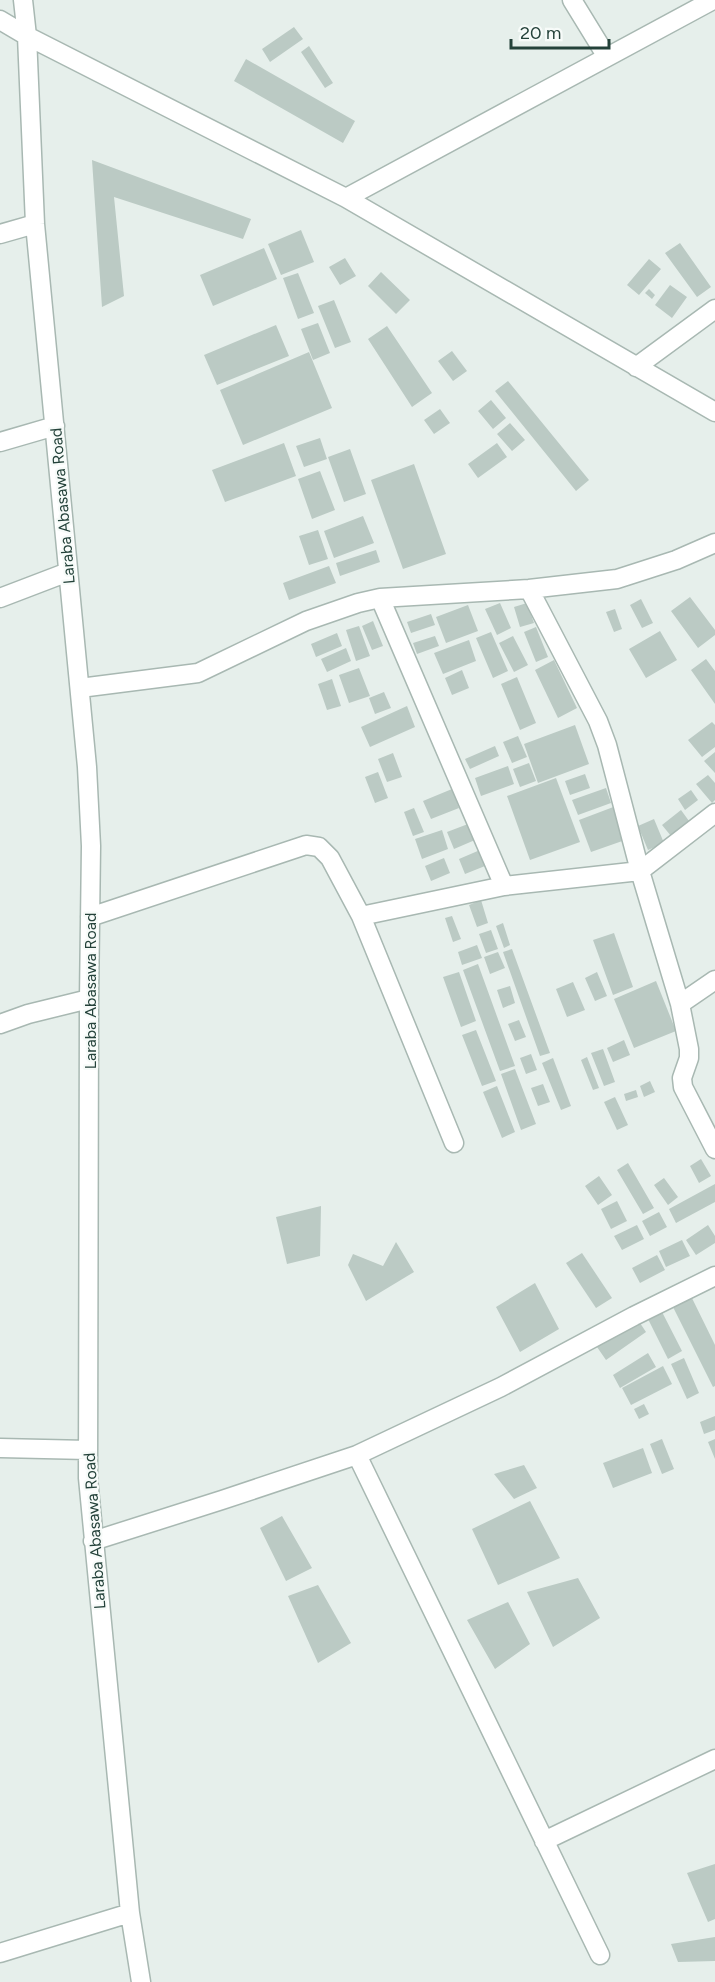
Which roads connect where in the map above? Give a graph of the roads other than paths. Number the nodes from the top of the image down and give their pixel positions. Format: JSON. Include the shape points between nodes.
{"nodes":[{"id":1,"x":23,"y":0,"type":"edge"},
{"id":2,"x":572,"y":0,"type":"edge"},
{"id":3,"x":713,"y":0,"type":"edge"},
{"id":4,"x":0,"y":20,"type":"edge"},
{"id":5,"x":27,"y":36,"type":"junction"},
{"id":6,"x":607,"y":57,"type":"junction"},
{"id":7,"x":346,"y":198,"type":"junction"},
{"id":8,"x":35,"y":224,"type":"junction"},
{"id":9,"x":0,"y":234,"type":"edge"},
{"id":10,"x":715,"y":309,"type":"edge"},
{"id":11,"x":636,"y":367,"type":"junction"},
{"id":12,"x":715,"y":412,"type":"edge"},
{"id":13,"x":55,"y":426,"type":"junction"},
{"id":14,"x":0,"y":442,"type":"edge"},
{"id":15,"x":715,"y":543,"type":"edge"},
{"id":16,"x":68,"y":572,"type":"junction"},
{"id":17,"x":529,"y":589,"type":"junction"},
{"id":18,"x":0,"y":598,"type":"edge"},
{"id":19,"x":380,"y":598,"type":"junction"},
{"id":20,"x":80,"y":688,"type":"junction"},
{"id":21,"x":715,"y":813,"type":"edge"},
{"id":22,"x":640,"y":871,"type":"junction"},
{"id":23,"x":504,"y":886,"type":"junction"},
{"id":24,"x":362,"y":916,"type":"junction"},
{"id":25,"x":90,"y":917,"type":"junction"},
{"id":26,"x":715,"y":980,"type":"edge"},
{"id":27,"x":89,"y":999,"type":"junction"},
{"id":28,"x":680,"y":1004,"type":"junction"},
{"id":29,"x":0,"y":1024,"type":"edge"},
{"id":30,"x":454,"y":1143,"type":"dead end"},
{"id":31,"x":715,"y":1149,"type":"edge"},
{"id":32,"x":715,"y":1276,"type":"edge"},
{"id":33,"x":0,"y":1448,"type":"edge"},
{"id":34,"x":88,"y":1450,"type":"junction"},
{"id":35,"x":357,"y":1455,"type":"junction"},
{"id":36,"x":93,"y":1540,"type":"junction"},
{"id":37,"x":715,"y":1759,"type":"edge"},
{"id":38,"x":544,"y":1840,"type":"junction"},
{"id":39,"x":130,"y":1913,"type":"junction"},
{"id":40,"x":0,"y":1953,"type":"edge"},
{"id":41,"x":600,"y":1955,"type":"dead end"},
{"id":42,"x":141,"y":1982,"type":"edge"}],
"edges":[{"from":1,"to":5,"type":"street","name":"Laraba Abasawa Road"},
{"from":2,"to":6,"type":"street"},
{"from":3,"to":6,"type":"street"},
{"from":4,"to":5,"type":"street"},
{"from":5,"to":7,"type":"street"},
{"from":5,"to":8,"type":"street","name":"Laraba Abasawa Road"},
{"from":6,"to":7,"type":"street"},
{"from":7,"to":11,"type":"street"},
{"from":8,"to":9,"type":"street"},
{"from":8,"to":13,"type":"street","name":"Laraba Abasawa Road"},
{"from":10,"to":11,"type":"street"},
{"from":11,"to":12,"type":"street"},
{"from":13,"to":14,"type":"street"},
{"from":13,"to":16,"type":"street","name":"Laraba Abasawa Road"},
{"from":15,"to":17,"type":"street","via":[[617,579]]},
{"from":16,"to":18,"type":"street"},
{"from":16,"to":20,"type":"street","name":"Laraba Abasawa Road"},
{"from":17,"to":19,"type":"street"},
{"from":17,"to":22,"type":"street","via":[[598,721]]},
{"from":19,"to":20,"type":"street","via":[[306,621],[198,673]]},
{"from":19,"to":23,"type":"street"},
{"from":20,"to":25,"type":"street","name":"Laraba Abasawa Road","via":[[92,846]]},
{"from":21,"to":22,"type":"street"},
{"from":22,"to":23,"type":"street"},
{"from":22,"to":28,"type":"street"},
{"from":23,"to":24,"type":"street"},
{"from":24,"to":25,"type":"street","via":[[330,858],[319,847],[306,845]]},
{"from":24,"to":30,"type":"street"},
{"from":25,"to":27,"type":"street","name":"Laraba Abasawa Road"},
{"from":26,"to":28,"type":"street"},
{"from":27,"to":29,"type":"street"},
{"from":27,"to":34,"type":"street","name":"Laraba Abasawa Road"},
{"from":28,"to":31,"type":"street","via":[[689,1049],[683,1087]]},
{"from":32,"to":35,"type":"street","via":[[501,1387]]},
{"from":33,"to":34,"type":"street"},
{"from":34,"to":36,"type":"street","name":"Laraba Abasawa Road"},
{"from":35,"to":36,"type":"street"},
{"from":35,"to":38,"type":"street"},
{"from":36,"to":39,"type":"street","name":"Laraba Abasawa Road"},
{"from":37,"to":38,"type":"street"},
{"from":38,"to":41,"type":"street"},
{"from":39,"to":40,"type":"street"},
{"from":39,"to":42,"type":"street","name":"Laraba Abasawa Road"}]}
